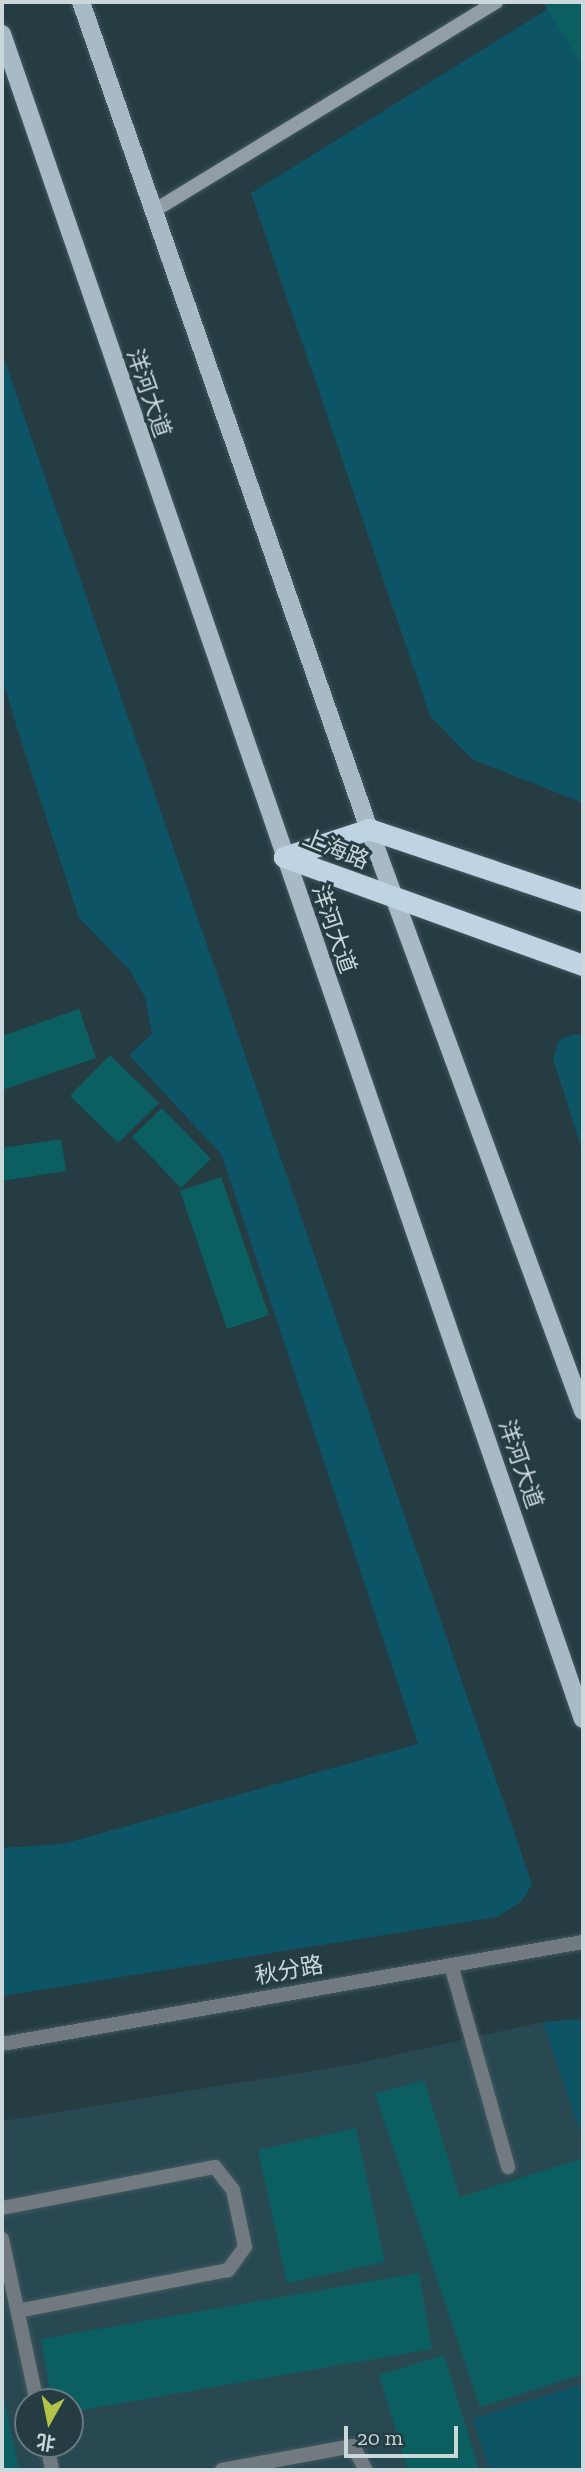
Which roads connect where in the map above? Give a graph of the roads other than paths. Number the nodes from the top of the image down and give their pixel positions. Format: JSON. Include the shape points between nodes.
{"nodes":[{"id":1,"x":81,"y":2,"type":"edge"},
{"id":2,"x":496,"y":2,"type":"edge"},
{"id":3,"x":2,"y":34,"type":"edge"},
{"id":4,"x":152,"y":212,"type":"junction"},
{"id":5,"x":369,"y":829,"type":"junction"},
{"id":6,"x":284,"y":857,"type":"junction"},
{"id":7,"x":396,"y":900,"type":"junction"},
{"id":8,"x":583,"y":901,"type":"edge"},
{"id":9,"x":583,"y":965,"type":"edge"},
{"id":10,"x":583,"y":1412,"type":"edge"},
{"id":11,"x":583,"y":1719,"type":"edge"},
{"id":12,"x":583,"y":1942,"type":"edge"},
{"id":13,"x":451,"y":1965,"type":"junction"},
{"id":14,"x":2,"y":2044,"type":"edge"},
{"id":15,"x":508,"y":2167,"type":"dead end"},
{"id":16,"x":2,"y":2208,"type":"edge"},
{"id":17,"x":2,"y":2239,"type":"edge"},
{"id":18,"x":18,"y":2311,"type":"junction"},
{"id":19,"x":34,"y":2388,"type":"edge"},
{"id":20,"x":222,"y":2470,"type":"edge"},
{"id":21,"x":366,"y":2470,"type":"edge"}],
"edges":[{"from":1,"to":4,"type":"main road"},
{"from":2,"to":4,"type":"street"},
{"from":3,"to":6,"type":"main road","name":"洋河大道"},
{"from":4,"to":5,"type":"main road"},
{"from":5,"to":6,"type":"highway","name":"上海路"},
{"from":5,"to":7,"type":"main road"},
{"from":5,"to":8,"type":"highway","name":"上海路"},
{"from":6,"to":7,"type":"highway","name":"上海路"},
{"from":6,"to":11,"type":"main road","name":"洋河大道"},
{"from":7,"to":9,"type":"highway","name":"上海路"},
{"from":7,"to":10,"type":"main road"},
{"from":12,"to":13,"type":"street","name":"秋分路"},
{"from":13,"to":14,"type":"street","name":"秋分路"},
{"from":13,"to":15,"type":"street"},
{"from":16,"to":18,"type":"street","via":[[215,2167],[233,2190],[245,2247],[228,2270]]},
{"from":17,"to":18,"type":"street"},
{"from":18,"to":19,"type":"street"},
{"from":20,"to":21,"type":"street","via":[[354,2446]]}]}
